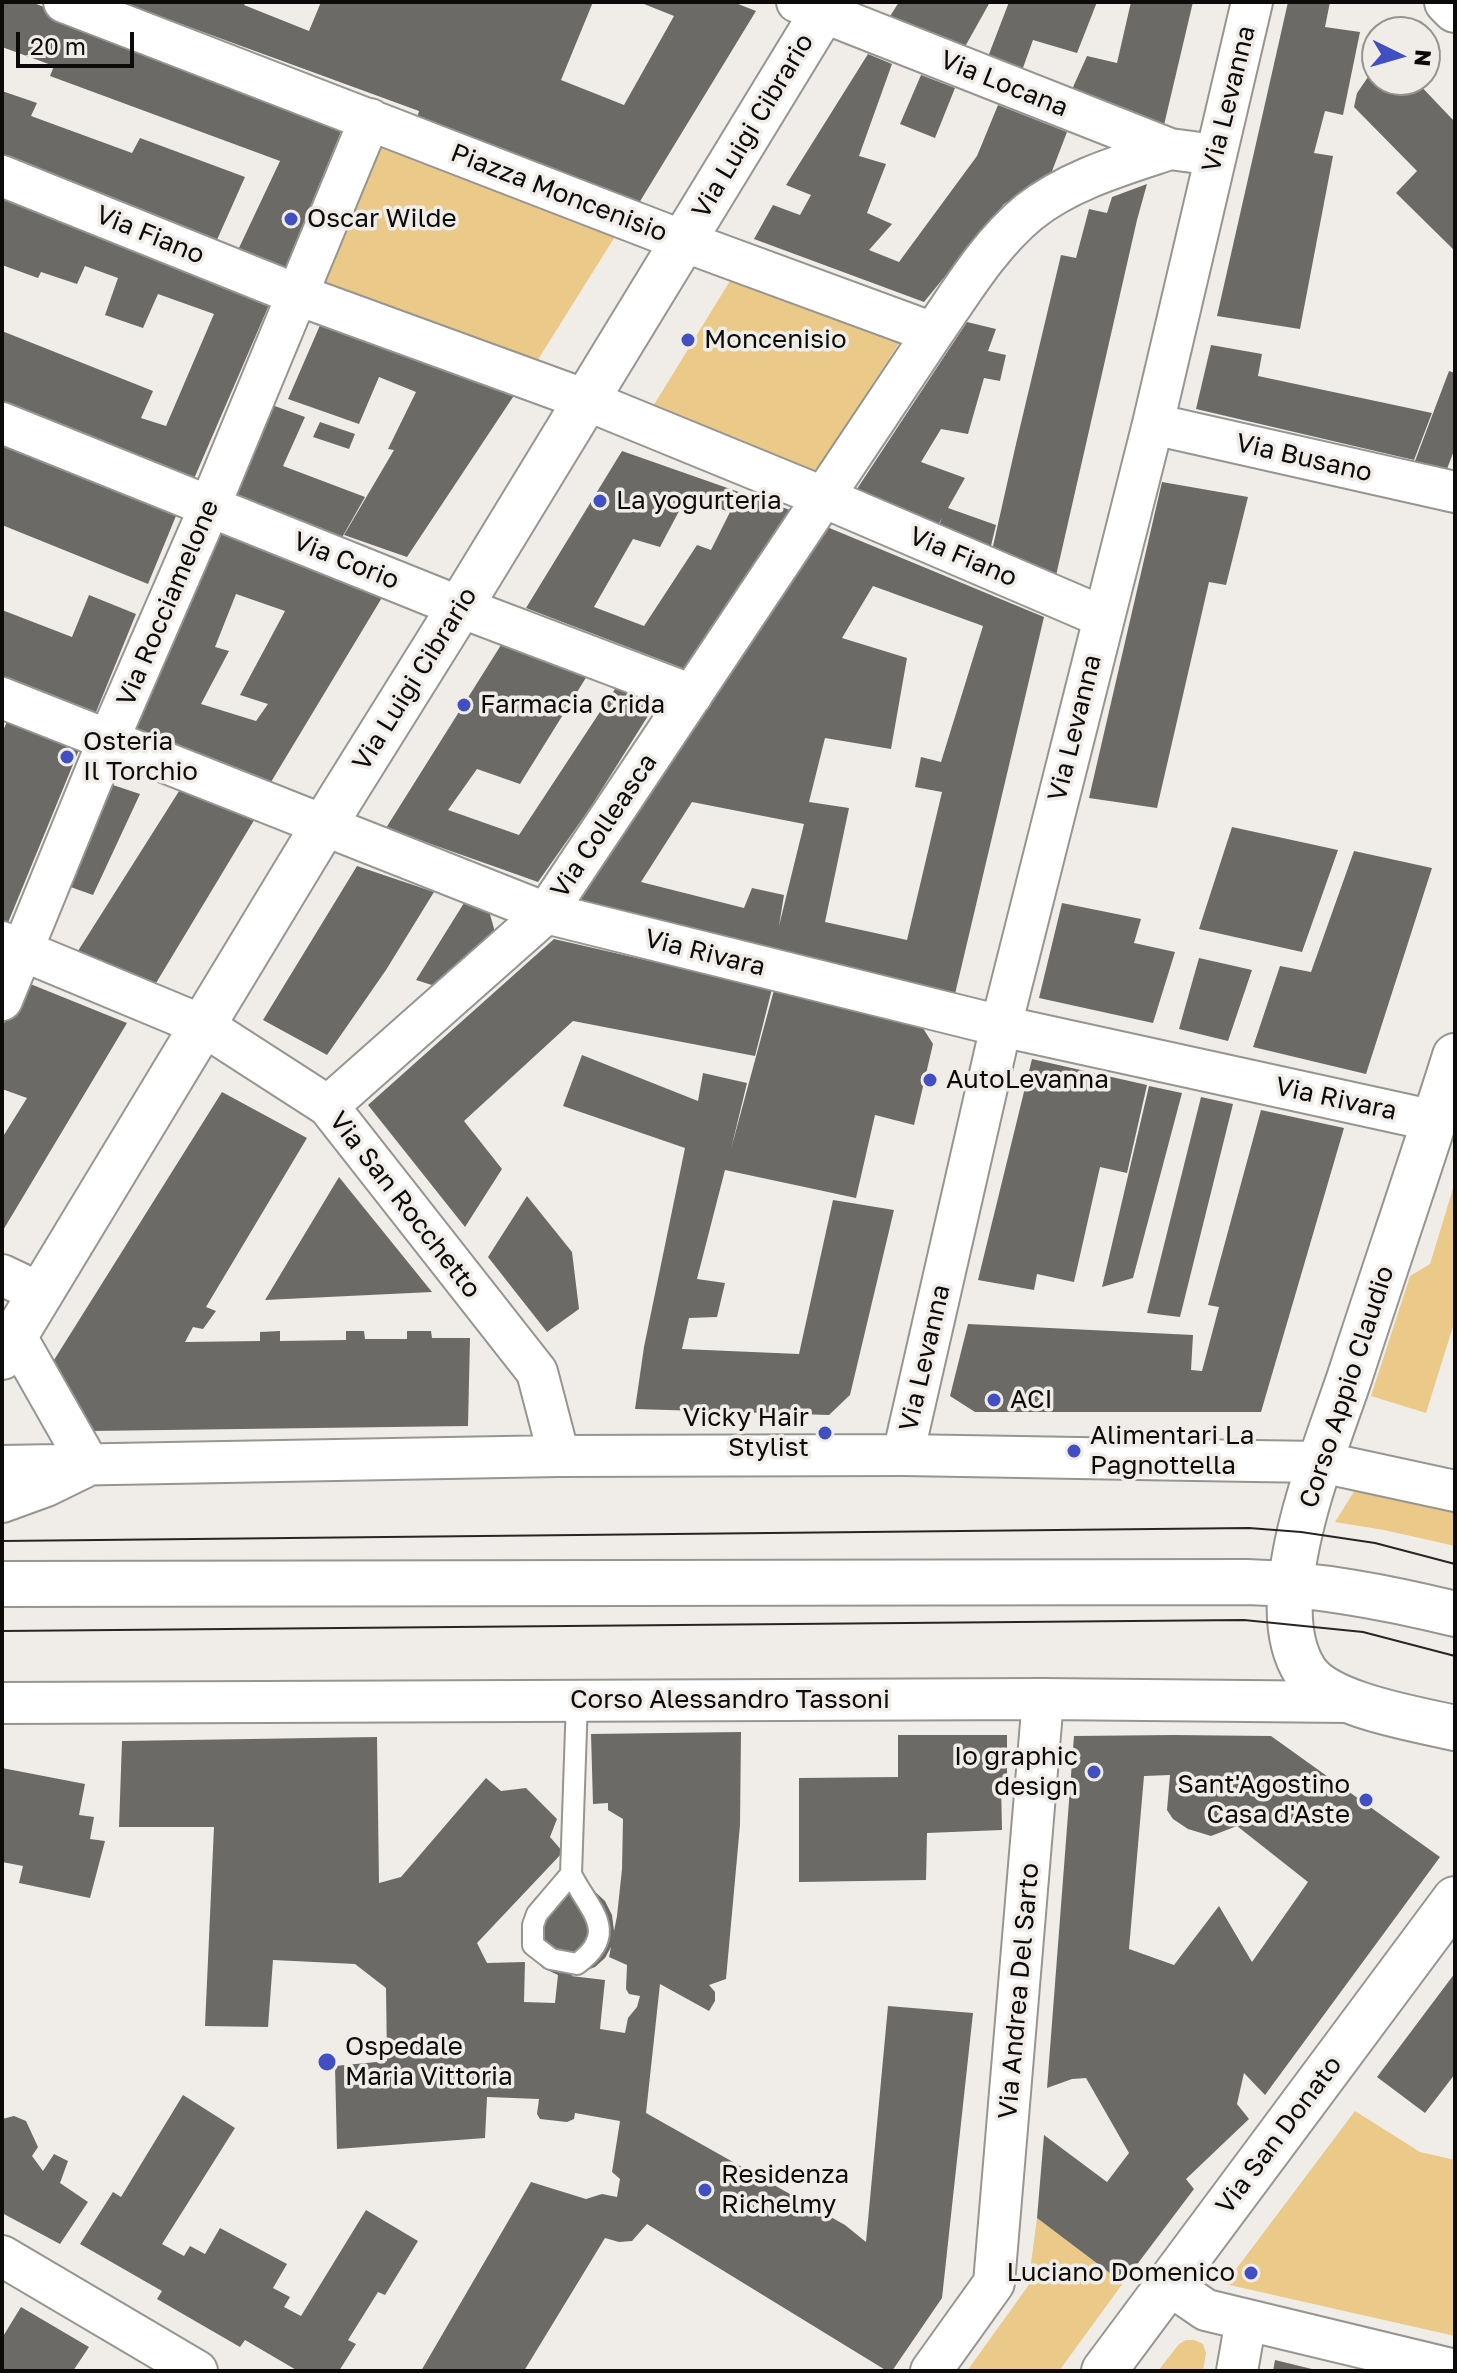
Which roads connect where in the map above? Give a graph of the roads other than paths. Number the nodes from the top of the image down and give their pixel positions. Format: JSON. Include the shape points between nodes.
{"nodes":[{"id":1,"x":64,"y":2,"type":"edge"},
{"id":2,"x":1252,"y":2,"type":"edge"},
{"id":3,"x":1447,"y":2,"type":"edge"},
{"id":4,"x":816,"y":5,"type":"edge"},
{"id":5,"x":1455,"y":10,"type":"edge"},
{"id":6,"x":370,"y":119,"type":"junction"},
{"id":7,"x":1170,"y":149,"type":"junction"},
{"id":8,"x":1215,"y":155,"type":"junction"},
{"id":9,"x":2,"y":176,"type":"edge"},
{"id":10,"x":683,"y":241,"type":"junction"},
{"id":11,"x":298,"y":295,"type":"junction"},
{"id":12,"x":933,"y":333,"type":"junction"},
{"id":13,"x":586,"y":400,"type":"junction"},
{"id":14,"x":2,"y":423,"type":"edge"},
{"id":15,"x":1153,"y":424,"type":"junction"},
{"id":16,"x":1455,"y":492,"type":"edge"},
{"id":17,"x":823,"y":497,"type":"junction"},
{"id":18,"x":210,"y":506,"type":"junction"},
{"id":19,"x":460,"y":607,"type":"junction"},
{"id":20,"x":1103,"y":617,"type":"junction"},
{"id":21,"x":692,"y":695,"type":"junction"},
{"id":22,"x":2,"y":698,"type":"edge"},
{"id":23,"x":108,"y":741,"type":"junction"},
{"id":24,"x":324,"y":825,"type":"junction"},
{"id":25,"x":546,"y":913,"type":"junction"},
{"id":26,"x":12,"y":946,"type":"edge"},
{"id":27,"x":2,"y":1000,"type":"edge"},
{"id":28,"x":204,"y":1026,"type":"junction"},
{"id":29,"x":1001,"y":1026,"type":"junction"},
{"id":30,"x":1455,"y":1056,"type":"edge"},
{"id":31,"x":328,"y":1106,"type":"junction"},
{"id":32,"x":1435,"y":1121,"type":"junction"},
{"id":33,"x":21,"y":1284,"type":"edge"},
{"id":34,"x":8,"y":1346,"type":"edge"},
{"id":35,"x":903,"y":1455,"type":"junction"},
{"id":36,"x":559,"y":1456,"type":"junction"},
{"id":37,"x":1321,"y":1462,"type":"junction"},
{"id":38,"x":89,"y":1465,"type":"junction"},
{"id":39,"x":2,"y":1466,"type":"edge"},
{"id":40,"x":1455,"y":1491,"type":"edge"},
{"id":41,"x":2,"y":1502,"type":"edge"},
{"id":42,"x":1291,"y":1583,"type":"junction"},
{"id":43,"x":2,"y":1584,"type":"edge"},
{"id":44,"x":1455,"y":1614,"type":"edge"},
{"id":45,"x":1043,"y":1699,"type":"junction"},
{"id":46,"x":577,"y":1700,"type":"junction"},
{"id":47,"x":1348,"y":1702,"type":"junction"},
{"id":48,"x":2,"y":1703,"type":"edge"},
{"id":49,"x":1455,"y":1728,"type":"edge"},
{"id":50,"x":571,"y":1874,"type":"dead end"},
{"id":51,"x":1455,"y":1899,"type":"edge"},
{"id":52,"x":6,"y":2268,"type":"edge"},
{"id":53,"x":1168,"y":2284,"type":"junction"},
{"id":54,"x":1246,"y":2320,"type":"junction"},
{"id":55,"x":1455,"y":2370,"type":"edge"},
{"id":56,"x":197,"y":2371,"type":"edge"},
{"id":57,"x":931,"y":2371,"type":"edge"},
{"id":58,"x":1104,"y":2371,"type":"edge"},
{"id":59,"x":1237,"y":2371,"type":"edge"}],
"edges":[{"from":1,"to":6,"type":"street","name":"Piazza Moncenisio"},
{"from":2,"to":8,"type":"street","name":"Via Levanna"},
{"from":3,"to":5,"type":"street"},
{"from":4,"to":7,"type":"street","name":"Via Locana"},
{"from":4,"to":10,"type":"street","name":"Via Luigi Cibrario"},
{"from":6,"to":10,"type":"street","name":"Piazza Moncenisio"},
{"from":6,"to":11,"type":"street"},
{"from":7,"to":8,"type":"street","name":"Via Locana"},
{"from":7,"to":12,"type":"street","via":[[1109,169],[1030,211],[980,263]]},
{"from":8,"to":15,"type":"street","name":"Via Levanna"},
{"from":9,"to":11,"type":"street","name":"Via Fiano"},
{"from":10,"to":12,"type":"street","name":"Piazza Moncenisio"},
{"from":10,"to":13,"type":"street","name":"Via Luigi Cibrario"},
{"from":11,"to":13,"type":"street"},
{"from":11,"to":18,"type":"street","name":"Via Rocciamelone"},
{"from":12,"to":17,"type":"street"},
{"from":13,"to":17,"type":"street"},
{"from":13,"to":19,"type":"street","name":"Via Luigi Cibrario"},
{"from":14,"to":18,"type":"street","name":"Via Corio"},
{"from":15,"to":16,"type":"street","name":"Via Busano"},
{"from":15,"to":20,"type":"street","name":"Via Levanna"},
{"from":17,"to":20,"type":"street","name":"Via Fiano"},
{"from":17,"to":21,"type":"street","name":"Via Colleasca"},
{"from":18,"to":19,"type":"street","name":"Via Corio"},
{"from":18,"to":23,"type":"street","name":"Via Rocciamelone"},
{"from":19,"to":21,"type":"street","name":"Via Corio"},
{"from":19,"to":24,"type":"street","name":"Via Luigi Cibrario"},
{"from":20,"to":29,"type":"street","name":"Via Levanna"},
{"from":21,"to":25,"type":"street","name":"Via Colleasca"},
{"from":22,"to":23,"type":"street","name":"Via Rivara"},
{"from":23,"to":24,"type":"street","name":"Via Rivara"},
{"from":23,"to":26,"type":"street","name":"Via Rocciamelone"},
{"from":24,"to":25,"type":"street","name":"Via Rivara"},
{"from":24,"to":28,"type":"street","name":"Via Luigi Cibrario"},
{"from":25,"to":29,"type":"street","name":"Via Rivara"},
{"from":25,"to":31,"type":"street","name":"Via Colleasca"},
{"from":26,"to":27,"type":"street","name":"Via Rocciamelone"},
{"from":26,"to":28,"type":"street","name":"Via San Rocchetto"},
{"from":28,"to":31,"type":"street","name":"Via San Rocchetto"},
{"from":28,"to":33,"type":"street","name":"Via Luigi Cibrario"},
{"from":29,"to":32,"type":"street","name":"Via Rivara"},
{"from":29,"to":35,"type":"street","name":"Via Levanna"},
{"from":30,"to":32,"type":"street","name":"Corso Appio Claudio"},
{"from":31,"to":36,"type":"street","name":"Via San Rocchetto","via":[[537,1372]]},
{"from":32,"to":37,"type":"street","name":"Corso Appio Claudio"},
{"from":33,"to":34,"type":"street","name":"Via Luigi Cibrario"},
{"from":34,"to":38,"type":"street"},
{"from":35,"to":36,"type":"street"},
{"from":35,"to":37,"type":"street"},
{"from":36,"to":38,"type":"street"},
{"from":37,"to":40,"type":"street"},
{"from":37,"to":42,"type":"street","name":"Corso Appio Claudio"},
{"from":38,"to":39,"type":"street"},
{"from":38,"to":41,"type":"street"},
{"from":42,"to":43,"type":"street"},
{"from":42,"to":44,"type":"street","via":[[1372,1594]]},
{"from":42,"to":47,"type":"street","name":"Corso Appio Claudio","via":[[1290,1625],[1305,1673]]},
{"from":45,"to":46,"type":"street","name":"Corso Alessandro Tassoni"},
{"from":45,"to":47,"type":"street","name":"Corso Alessandro Tassoni"},
{"from":45,"to":57,"type":"street","name":"Via Andrea Del Sarto","via":[[994,2283]]},
{"from":46,"to":48,"type":"street","name":"Corso Alessandro Tassoni"},
{"from":46,"to":50,"type":"lane"},
{"from":47,"to":49,"type":"street","name":"Corso Alessandro Tassoni"},
{"from":51,"to":53,"type":"street","name":"Via San Donato"},
{"from":52,"to":56,"type":"street"},
{"from":53,"to":54,"type":"street","via":[[1206,2310]]},
{"from":53,"to":58,"type":"street","name":"Via San Donato"},
{"from":54,"to":55,"type":"street"},
{"from":54,"to":59,"type":"street"}]}
